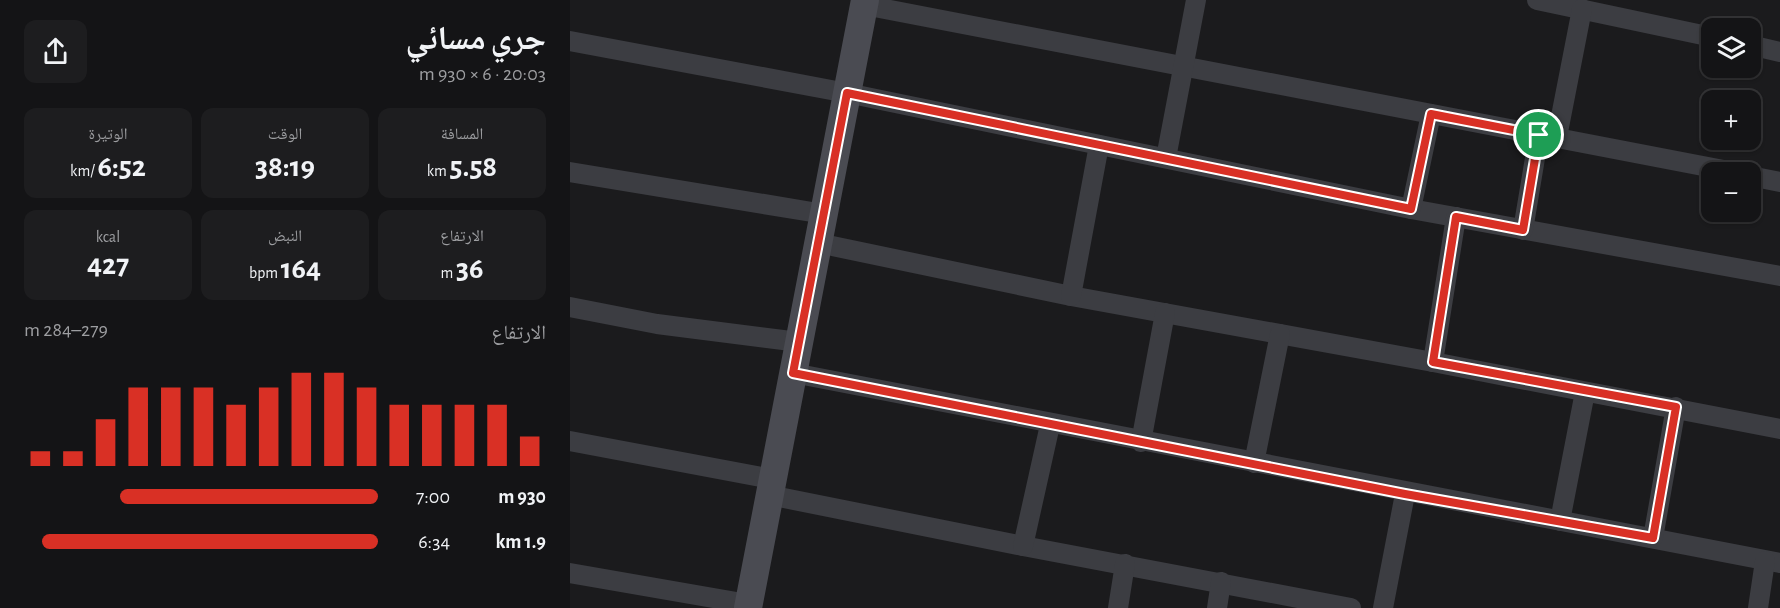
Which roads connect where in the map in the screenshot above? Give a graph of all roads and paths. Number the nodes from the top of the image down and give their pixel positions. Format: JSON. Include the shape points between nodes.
{"nodes":[{"id":1,"x":1196,"y":0,"type":"edge"},
{"id":2,"x":1537,"y":0,"type":"edge"},
{"id":3,"x":865,"y":3,"type":"edge"},
{"id":4,"x":1582,"y":9,"type":"junction"},
{"id":5,"x":1701,"y":35,"type":"edge"},
{"id":6,"x":570,"y":41,"type":"edge"},
{"id":7,"x":1761,"y":48,"type":"edge"},
{"id":8,"x":1780,"y":52,"type":"edge"},
{"id":9,"x":1183,"y":66,"type":"junction"},
{"id":10,"x":847,"y":93,"type":"junction"},
{"id":11,"x":1431,"y":114,"type":"junction"},
{"id":12,"x":1548,"y":136,"type":"junction"},
{"id":13,"x":1099,"y":145,"type":"junction"},
{"id":14,"x":1166,"y":158,"type":"junction"},
{"id":15,"x":1701,"y":166,"type":"edge"},
{"id":16,"x":570,"y":172,"type":"edge"},
{"id":17,"x":1761,"y":178,"type":"edge"},
{"id":18,"x":1780,"y":182,"type":"edge"},
{"id":19,"x":1411,"y":209,"type":"junction"},
{"id":20,"x":824,"y":214,"type":"junction"},
{"id":21,"x":1456,"y":217,"type":"junction"},
{"id":22,"x":1523,"y":230,"type":"junction"},
{"id":23,"x":818,"y":243,"type":"junction"},
{"id":24,"x":1780,"y":276,"type":"edge"},
{"id":25,"x":1071,"y":296,"type":"junction"},
{"id":26,"x":570,"y":307,"type":"edge"},
{"id":27,"x":1166,"y":313,"type":"junction"},
{"id":28,"x":1280,"y":334,"type":"junction"},
{"id":29,"x":799,"y":342,"type":"junction"},
{"id":30,"x":1433,"y":362,"type":"junction"},
{"id":31,"x":793,"y":373,"type":"junction"},
{"id":32,"x":1585,"y":392,"type":"junction"},
{"id":33,"x":1676,"y":407,"type":"junction"},
{"id":34,"x":1050,"y":425,"type":"junction"},
{"id":35,"x":1780,"y":429,"type":"edge"},
{"id":36,"x":570,"y":441,"type":"edge"},
{"id":37,"x":1141,"y":442,"type":"junction"},
{"id":38,"x":1254,"y":463,"type":"junction"},
{"id":39,"x":771,"y":487,"type":"junction"},
{"id":40,"x":1405,"y":494,"type":"junction"},
{"id":41,"x":1560,"y":521,"type":"junction"},
{"id":42,"x":1653,"y":538,"type":"junction"},
{"id":43,"x":1023,"y":546,"type":"junction"},
{"id":44,"x":1773,"y":562,"type":"edge"},
{"id":45,"x":1125,"y":564,"type":"junction"},
{"id":46,"x":570,"y":573,"type":"edge"},
{"id":47,"x":1221,"y":582,"type":"junction"},
{"id":48,"x":748,"y":606,"type":"edge"},
{"id":49,"x":1118,"y":608,"type":"edge"},
{"id":50,"x":1216,"y":608,"type":"edge"},
{"id":51,"x":1352,"y":608,"type":"edge"},
{"id":52,"x":1383,"y":608,"type":"edge"},
{"id":53,"x":1758,"y":608,"type":"edge"}],
"edges":[{"from":1,"to":9,"type":"street"},
{"from":2,"to":4,"type":"street"},
{"from":3,"to":9,"type":"street"},
{"from":3,"to":10,"type":"street"},
{"from":4,"to":5,"type":"street"},
{"from":4,"to":12,"type":"street"},
{"from":6,"to":10,"type":"street"},
{"from":7,"to":8,"type":"street"},
{"from":9,"to":11,"type":"street"},
{"from":9,"to":14,"type":"street"},
{"from":10,"to":13,"type":"street"},
{"from":10,"to":20,"type":"street"},
{"from":11,"to":12,"type":"street"},
{"from":11,"to":19,"type":"street"},
{"from":12,"to":15,"type":"street"},
{"from":12,"to":22,"type":"street"},
{"from":13,"to":14,"type":"street"},
{"from":13,"to":25,"type":"street"},
{"from":14,"to":19,"type":"street"},
{"from":16,"to":20,"type":"street"},
{"from":17,"to":18,"type":"street"},
{"from":19,"to":21,"type":"street"},
{"from":20,"to":23,"type":"street"},
{"from":21,"to":22,"type":"street"},
{"from":21,"to":30,"type":"street"},
{"from":22,"to":24,"type":"street"},
{"from":23,"to":25,"type":"street"},
{"from":23,"to":29,"type":"street"},
{"from":25,"to":27,"type":"street"},
{"from":26,"to":29,"type":"street","via":[[657,324]]},
{"from":27,"to":28,"type":"street"},
{"from":27,"to":37,"type":"street"},
{"from":28,"to":30,"type":"street"},
{"from":28,"to":38,"type":"street"},
{"from":29,"to":31,"type":"street"},
{"from":30,"to":32,"type":"street"},
{"from":31,"to":34,"type":"street"},
{"from":31,"to":39,"type":"street"},
{"from":32,"to":33,"type":"street"},
{"from":32,"to":41,"type":"street"},
{"from":33,"to":35,"type":"street"},
{"from":33,"to":42,"type":"street"},
{"from":34,"to":37,"type":"street"},
{"from":34,"to":43,"type":"street"},
{"from":36,"to":39,"type":"street"},
{"from":37,"to":38,"type":"street"},
{"from":38,"to":40,"type":"street"},
{"from":39,"to":43,"type":"street"},
{"from":39,"to":48,"type":"street"},
{"from":40,"to":41,"type":"street"},
{"from":40,"to":52,"type":"street"},
{"from":41,"to":42,"type":"street"},
{"from":42,"to":44,"type":"street"},
{"from":43,"to":45,"type":"street"},
{"from":44,"to":53,"type":"street"},
{"from":45,"to":47,"type":"street"},
{"from":45,"to":49,"type":"street"},
{"from":46,"to":48,"type":"street"},
{"from":47,"to":50,"type":"street"},
{"from":47,"to":51,"type":"street"}]}
